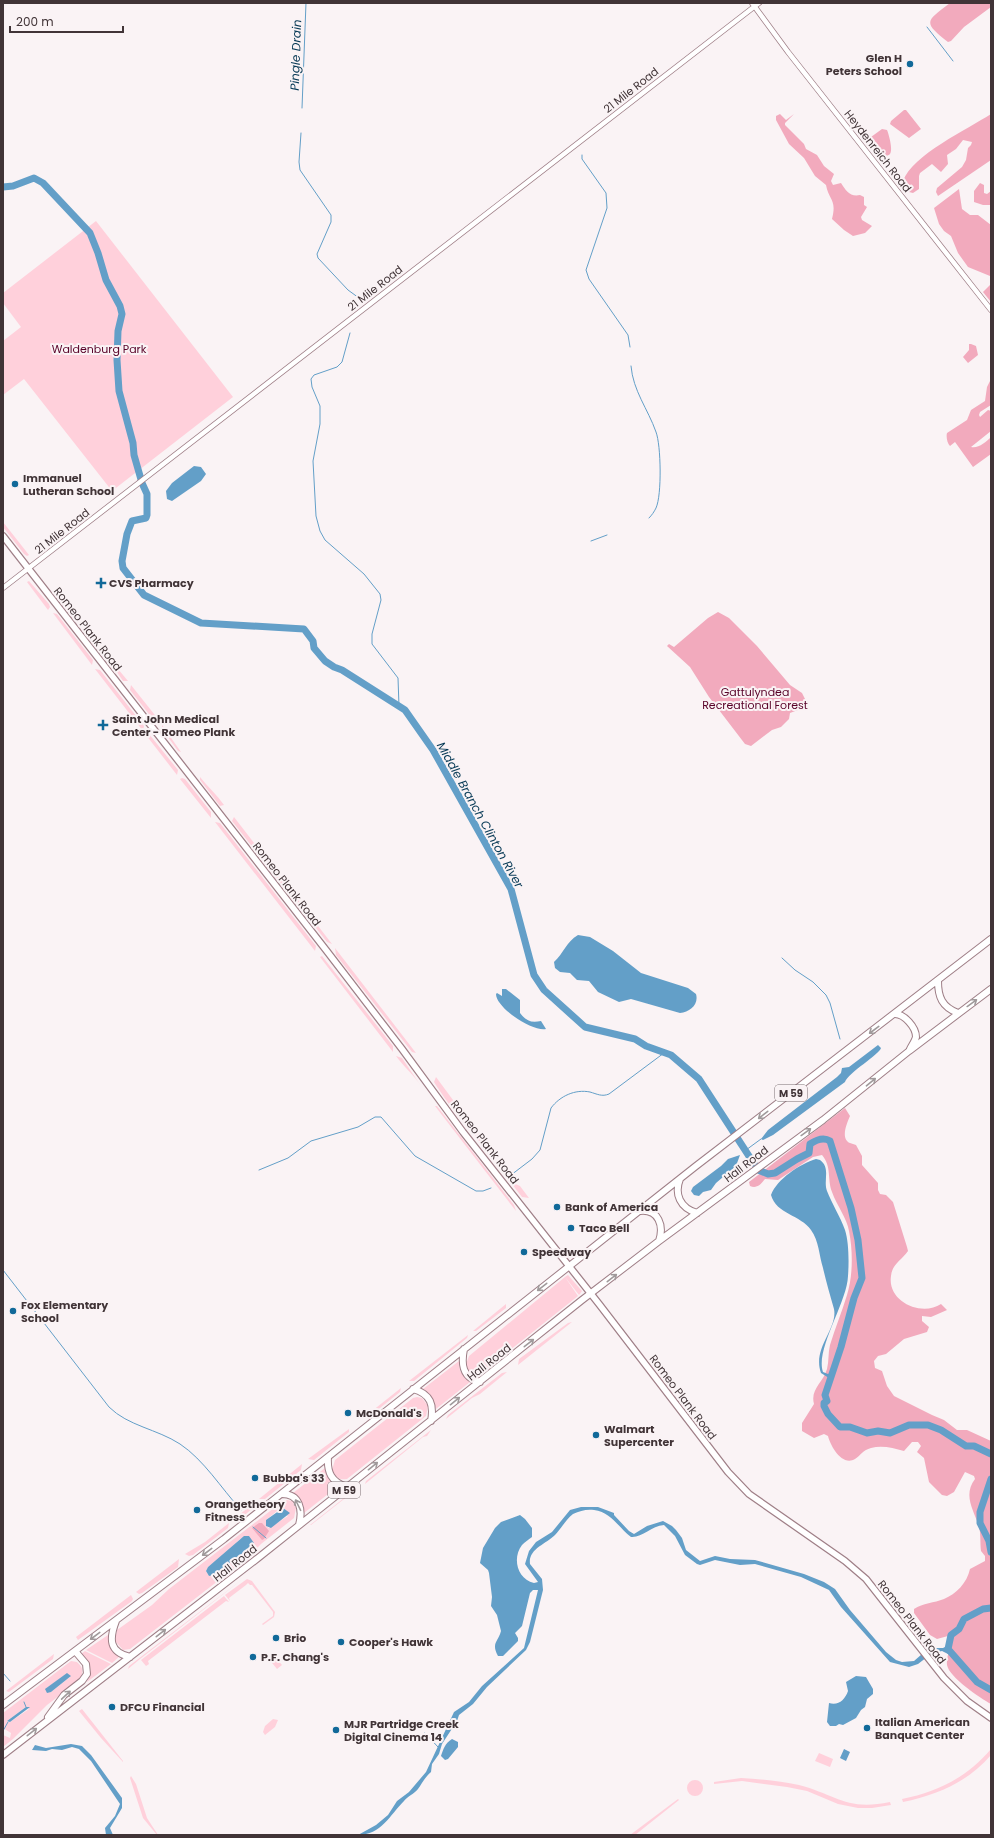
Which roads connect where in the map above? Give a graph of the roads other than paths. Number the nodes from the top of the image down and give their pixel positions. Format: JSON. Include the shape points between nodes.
{"nodes":[{"id":1,"x":755,"y":4,"type":"edge"},
{"id":2,"x":991,"y":310,"type":"edge"},
{"id":3,"x":3,"y":536,"type":"edge"},
{"id":4,"x":28,"y":568,"type":"junction"},
{"id":5,"x":3,"y":588,"type":"edge"},
{"id":6,"x":991,"y":939,"type":"edge"},
{"id":7,"x":938,"y":981,"type":"junction"},
{"id":8,"x":991,"y":989,"type":"edge"},
{"id":9,"x":958,"y":1013,"type":"junction"},
{"id":10,"x":895,"y":1014,"type":"junction"},
{"id":11,"x":909,"y":1051,"type":"junction"},
{"id":12,"x":680,"y":1179,"type":"junction"},
{"id":13,"x":640,"y":1211,"type":"junction"},
{"id":14,"x":697,"y":1213,"type":"junction"},
{"id":15,"x":659,"y":1241,"type":"junction"},
{"id":16,"x":570,"y":1265,"type":"junction"},
{"id":17,"x":591,"y":1293,"type":"junction"},
{"id":18,"x":464,"y":1349,"type":"junction"},
{"id":19,"x":480,"y":1382,"type":"junction"},
{"id":20,"x":413,"y":1389,"type":"junction"},
{"id":21,"x":430,"y":1421,"type":"junction"},
{"id":22,"x":328,"y":1456,"type":"junction"},
{"id":23,"x":347,"y":1487,"type":"junction"},
{"id":24,"x":282,"y":1494,"type":"junction"},
{"id":25,"x":299,"y":1525,"type":"junction"},
{"id":26,"x":116,"y":1620,"type":"junction"},
{"id":27,"x":75,"y":1651,"type":"junction"},
{"id":28,"x":130,"y":1657,"type":"junction"},
{"id":29,"x":3,"y":1705,"type":"edge"},
{"id":30,"x":991,"y":1718,"type":"edge"},
{"id":31,"x":43,"y":1724,"type":"junction"},
{"id":32,"x":3,"y":1755,"type":"edge"}],
"edges":[{"from":1,"to":2,"type":"street","name":"Heydenreich Road","via":[[788,52]]},
{"from":1,"to":4,"type":"street","name":"21 Mile Road"},
{"from":3,"to":4,"type":"main road","name":"Romeo Plank Road"},
{"from":4,"to":5,"type":"street","name":"21 Mile Road"},
{"from":4,"to":16,"type":"main road","name":"Romeo Plank Road","via":[[402,1049],[463,1132]]},
{"from":6,"to":7,"type":"highway","number":"M 59"},
{"from":7,"to":9,"type":"highway","via":[[940,998],[950,1010]]},
{"from":7,"to":10,"type":"highway","number":"M 59"},
{"from":9,"to":8,"type":"highway","name":"Hall Road","number":"M 59","one_way":true},
{"from":9,"to":11,"type":"highway","name":"Hall Road","number":"M 59"},
{"from":10,"to":11,"type":"highway","via":[[905,1017],[915,1033],[915,1040]]},
{"from":10,"to":12,"type":"highway","number":"M 59","one_way":true},
{"from":14,"to":11,"type":"highway","name":"Hall Road","number":"M 59","one_way":true,"via":[[828,1116]]},
{"from":12,"to":13,"type":"highway","number":"M 59"},
{"from":12,"to":14,"type":"highway","via":[[676,1192],[679,1199],[688,1209]]},
{"from":13,"to":15,"type":"highway","via":[[651,1212],[660,1221],[662,1231]]},
{"from":13,"to":16,"type":"highway","number":"M 59"},
{"from":14,"to":15,"type":"highway","name":"Hall Road","number":"M 59"},
{"from":17,"to":15,"type":"highway","name":"Hall Road","number":"M 59","one_way":true},
{"from":16,"to":17,"type":"main road","name":"Romeo Plank Road"},
{"from":16,"to":18,"type":"highway","number":"M 59","one_way":true},
{"from":19,"to":17,"type":"highway","name":"Hall Road","number":"M 59","one_way":true},
{"from":17,"to":30,"type":"main road","name":"Romeo Plank Road","via":[[732,1477],[749,1494],[845,1561],[866,1579],[929,1661],[960,1695]]},
{"from":18,"to":19,"type":"highway","via":[[463,1370],[470,1378]]},
{"from":18,"to":20,"type":"highway","number":"M 59"},
{"from":21,"to":19,"type":"highway","name":"Hall Road","number":"M 59","one_way":true},
{"from":20,"to":21,"type":"highway","via":[[424,1394],[431,1402],[433,1409]]},
{"from":20,"to":22,"type":"highway","number":"M 59"},
{"from":23,"to":21,"type":"highway","name":"Hall Road","number":"M 59","one_way":true},
{"from":22,"to":23,"type":"highway","via":[[330,1475],[336,1482]]},
{"from":22,"to":24,"type":"highway","number":"M 59"},
{"from":23,"to":25,"type":"highway","name":"Hall Road","number":"M 59"},
{"from":25,"to":24,"type":"highway","one_way":true,"via":[[300,1504],[292,1496]]},
{"from":24,"to":26,"type":"highway","number":"M 59","one_way":true},
{"from":28,"to":25,"type":"highway","name":"Hall Road","number":"M 59","one_way":true},
{"from":26,"to":27,"type":"highway","number":"M 59","one_way":true},
{"from":26,"to":28,"type":"highway","via":[[111,1634],[112,1644],[118,1652]]},
{"from":27,"to":29,"type":"highway","number":"M 59"},
{"from":31,"to":27,"type":"highway","one_way":true,"via":[[64,1695],[86,1678],[87,1667]]},
{"from":28,"to":31,"type":"highway","name":"Hall Road","number":"M 59"},
{"from":32,"to":31,"type":"highway","name":"Hall Road","number":"M 59","one_way":true}]}
